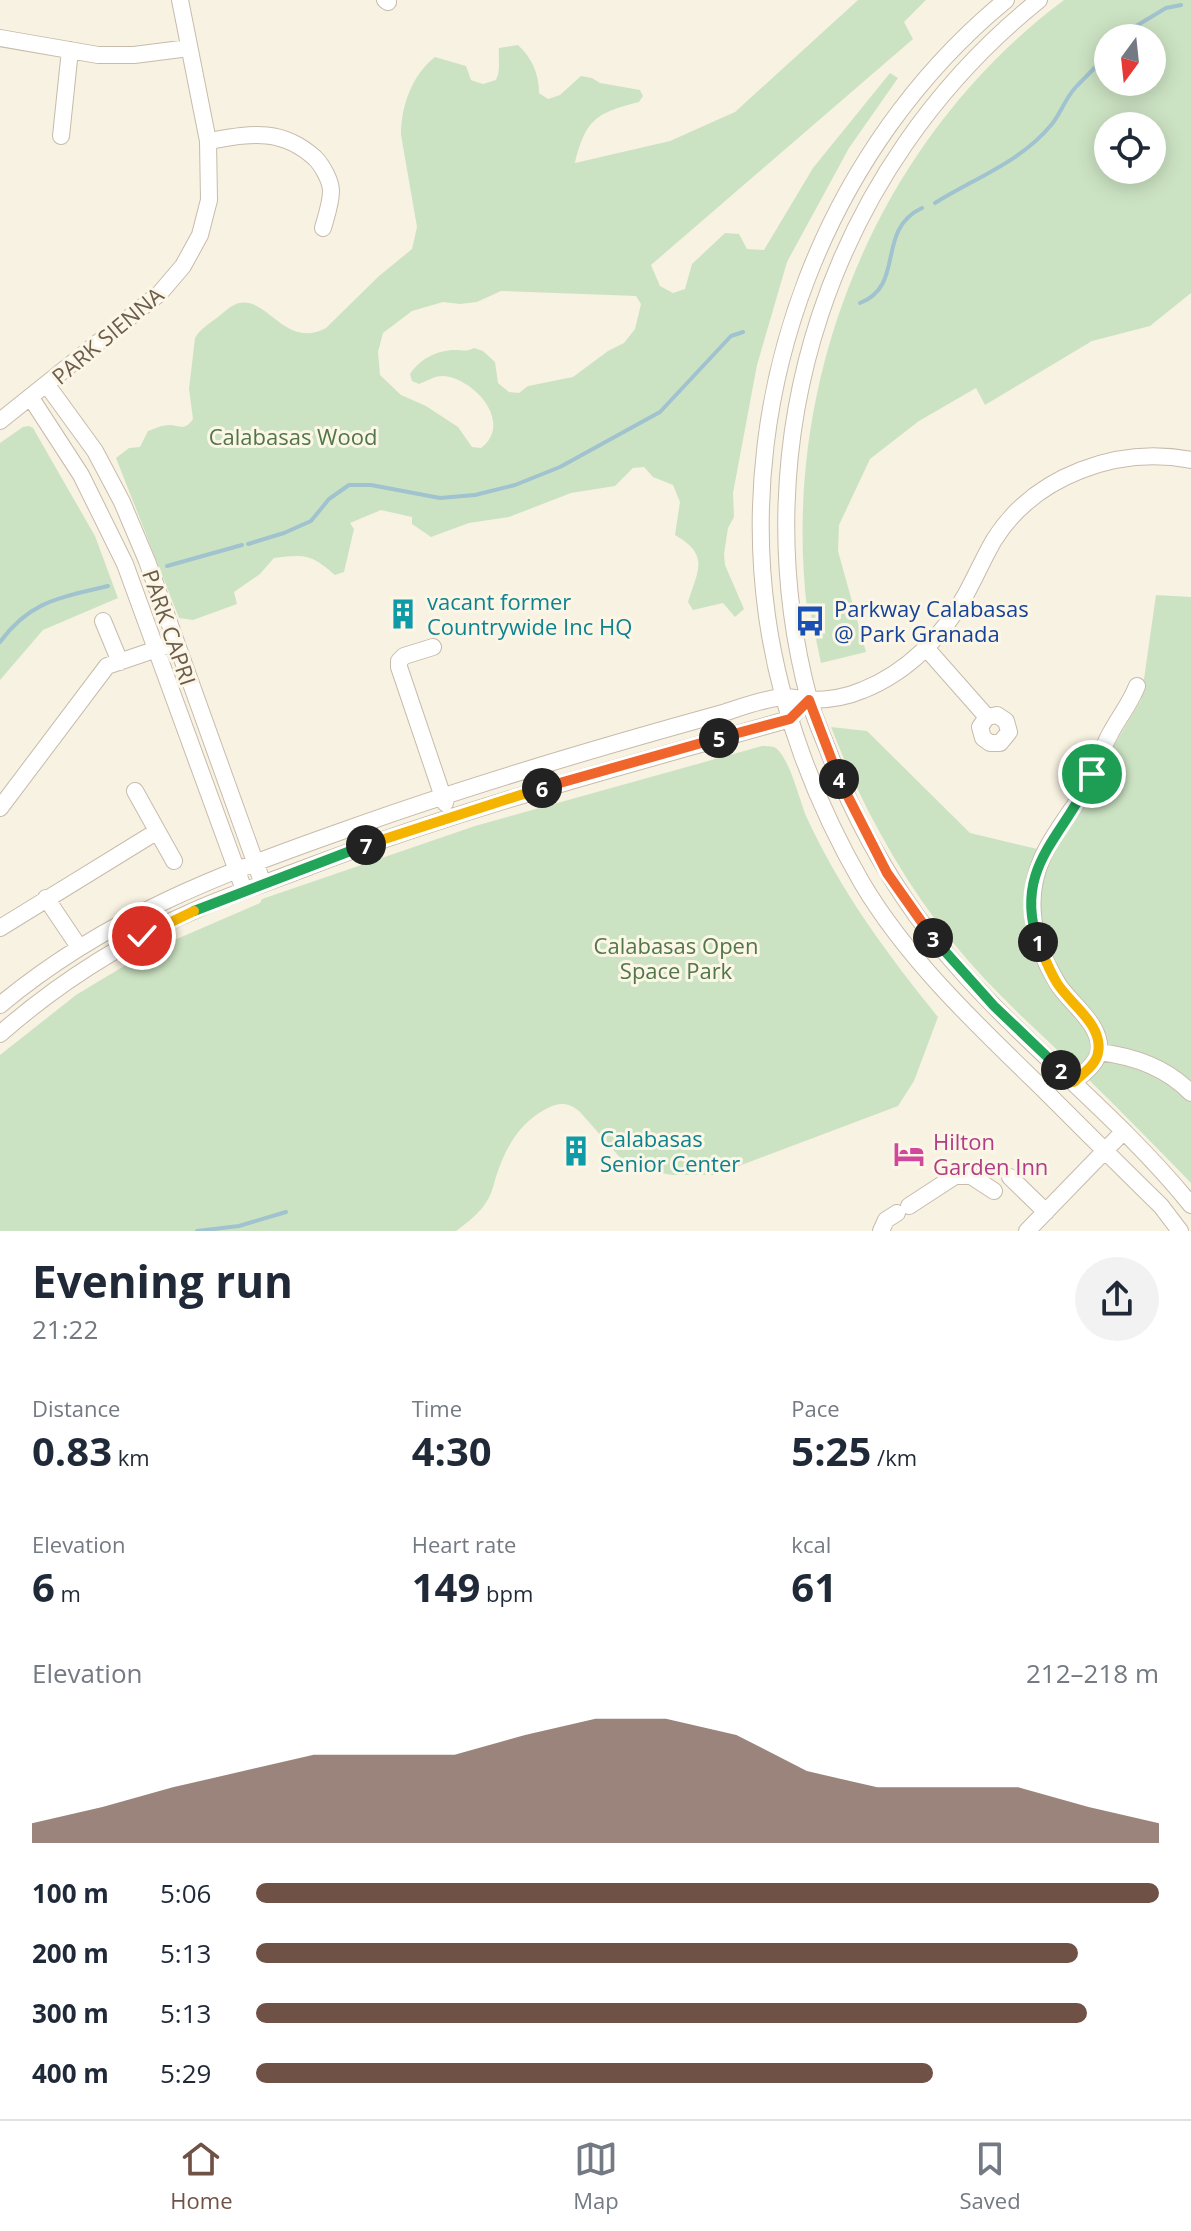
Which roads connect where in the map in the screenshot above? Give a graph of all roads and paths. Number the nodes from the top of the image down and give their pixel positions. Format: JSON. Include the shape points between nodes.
{"nodes":[{"id":1,"x":180,"y":0,"type":"edge"},
{"id":2,"x":1006,"y":0,"type":"edge"},
{"id":3,"x":1039,"y":0,"type":"edge"},
{"id":4,"x":0,"y":38,"type":"edge"},
{"id":5,"x":189,"y":48,"type":"junction"},
{"id":6,"x":70,"y":50,"type":"junction"},
{"id":7,"x":61,"y":136,"type":"dead end"},
{"id":8,"x":208,"y":141,"type":"junction"},
{"id":9,"x":323,"y":228,"type":"dead end"},
{"id":10,"x":47,"y":385,"type":"junction"},
{"id":11,"x":31,"y":398,"type":"junction"},
{"id":12,"x":0,"y":421,"type":"edge"},
{"id":13,"x":1191,"y":460,"type":"edge"},
{"id":14,"x":103,"y":621,"type":"dead end"},
{"id":15,"x":175,"y":643,"type":"junction"},
{"id":16,"x":433,"y":647,"type":"dead end"},
{"id":17,"x":158,"y":649,"type":"junction"},
{"id":18,"x":927,"y":649,"type":"junction"},
{"id":19,"x":120,"y":662,"type":"junction"},
{"id":20,"x":1137,"y":686,"type":"dead end"},
{"id":21,"x":783,"y":697,"type":"junction"},
{"id":22,"x":809,"y":700,"type":"junction"},
{"id":23,"x":987,"y":717,"type":"dead end"},
{"id":24,"x":790,"y":719,"type":"junction"},
{"id":25,"x":135,"y":791,"type":"dead end"},
{"id":26,"x":443,"y":795,"type":"junction"},
{"id":27,"x":0,"y":808,"type":"edge"},
{"id":28,"x":449,"y":816,"type":"junction"},
{"id":29,"x":156,"y":832,"type":"junction"},
{"id":30,"x":174,"y":861,"type":"dead end"},
{"id":31,"x":256,"y":862,"type":"junction"},
{"id":32,"x":235,"y":869,"type":"junction"},
{"id":33,"x":263,"y":884,"type":"junction"},
{"id":34,"x":244,"y":890,"type":"junction"},
{"id":35,"x":46,"y":898,"type":"junction"},
{"id":36,"x":0,"y":928,"type":"edge"},
{"id":37,"x":79,"y":947,"type":"junction"},
{"id":38,"x":0,"y":1005,"type":"edge"},
{"id":39,"x":0,"y":1034,"type":"edge"},
{"id":40,"x":1099,"y":1052,"type":"junction"},
{"id":41,"x":1074,"y":1082,"type":"junction"},
{"id":42,"x":1191,"y":1093,"type":"edge"},
{"id":43,"x":1123,"y":1132,"type":"junction"},
{"id":44,"x":1105,"y":1151,"type":"junction"},
{"id":45,"x":1010,"y":1177,"type":"dead end"},
{"id":46,"x":994,"y":1191,"type":"dead end"},
{"id":47,"x":1191,"y":1205,"type":"edge"},
{"id":48,"x":1046,"y":1212,"type":"junction"},
{"id":49,"x":881,"y":1231,"type":"edge"},
{"id":50,"x":1027,"y":1231,"type":"edge"},
{"id":51,"x":1180,"y":1231,"type":"edge"}],
"edges":[{"from":1,"to":5,"type":"street","name":"PARK SIENNA"},
{"from":2,"to":21,"type":"street","via":[[915,92],[853,181],[813,262],[784,345],[767,432],[761,531],[767,618]]},
{"from":3,"to":22,"type":"street","via":[[971,60],[900,148],[856,226],[822,307],[798,391],[787,485],[789,580]]},
{"from":4,"to":6,"type":"street"},
{"from":5,"to":6,"type":"street","via":[[134,55]]},
{"from":5,"to":8,"type":"street","name":"PARK SIENNA"},
{"from":6,"to":7,"type":"street"},
{"from":8,"to":9,"type":"street","via":[[274,135],[301,145],[321,163],[331,189]]},
{"from":8,"to":10,"type":"street","name":"PARK SIENNA","via":[[209,200],[200,235],[183,266],[160,293]]},
{"from":10,"to":11,"type":"street","name":"PARK SIENNA"},
{"from":10,"to":15,"type":"street","name":"PARK CAPRI","via":[[95,451],[122,502]]},
{"from":11,"to":12,"type":"street","name":"PARK SIENNA"},
{"from":11,"to":17,"type":"street","name":"PARK CAPRI","via":[[105,519]]},
{"from":13,"to":18,"type":"street","via":[[1166,455],[1096,464],[1058,480],[1024,503],[995,538],[952,618]]},
{"from":14,"to":19,"type":"street"},
{"from":15,"to":17,"type":"street"},
{"from":15,"to":31,"type":"street","name":"PARK CAPRI"},
{"from":16,"to":26,"type":"street","via":[[404,656],[399,667]]},
{"from":17,"to":19,"type":"street"},
{"from":17,"to":32,"type":"street","name":"PARK CAPRI"},
{"from":18,"to":22,"type":"street","via":[[862,691]]},
{"from":18,"to":23,"type":"street"},
{"from":19,"to":27,"type":"street","via":[[107,666]]},
{"from":20,"to":40,"type":"street","via":[[1087,786],[1045,850],[1033,886],[1033,914],[1044,958],[1069,1001],[1090,1023]]},
{"from":21,"to":22,"type":"street"},
{"from":21,"to":24,"type":"street"},
{"from":21,"to":26,"type":"street"},
{"from":22,"to":24,"type":"street"},
{"from":22,"to":41,"type":"street","via":[[843,791],[909,905],[994,1006]]},
{"from":24,"to":28,"type":"street"},
{"from":24,"to":44,"type":"street","via":[[819,798],[863,884],[925,970]]},
{"from":25,"to":29,"type":"street"},
{"from":26,"to":28,"type":"street"},
{"from":26,"to":31,"type":"street"},
{"from":28,"to":33,"type":"street"},
{"from":29,"to":30,"type":"street"},
{"from":29,"to":35,"type":"street"},
{"from":31,"to":32,"type":"street"},
{"from":31,"to":33,"type":"street","name":"PARK CAPRI"},
{"from":32,"to":34,"type":"street","name":"PARK CAPRI"},
{"from":32,"to":37,"type":"street","via":[[148,908]]},
{"from":33,"to":34,"type":"street"},
{"from":34,"to":39,"type":"street","via":[[142,936],[87,969]]},
{"from":35,"to":36,"type":"street"},
{"from":35,"to":37,"type":"street"},
{"from":37,"to":38,"type":"street"},
{"from":40,"to":41,"type":"street"},
{"from":40,"to":42,"type":"street","via":[[1159,1069]]},
{"from":41,"to":43,"type":"street"},
{"from":43,"to":44,"type":"street"},
{"from":43,"to":47,"type":"street"},
{"from":44,"to":48,"type":"street"},
{"from":44,"to":51,"type":"street"},
{"from":45,"to":48,"type":"street"},
{"from":46,"to":49,"type":"street","via":[[971,1176],[955,1176],[886,1220]]},
{"from":48,"to":50,"type":"street"}]}
